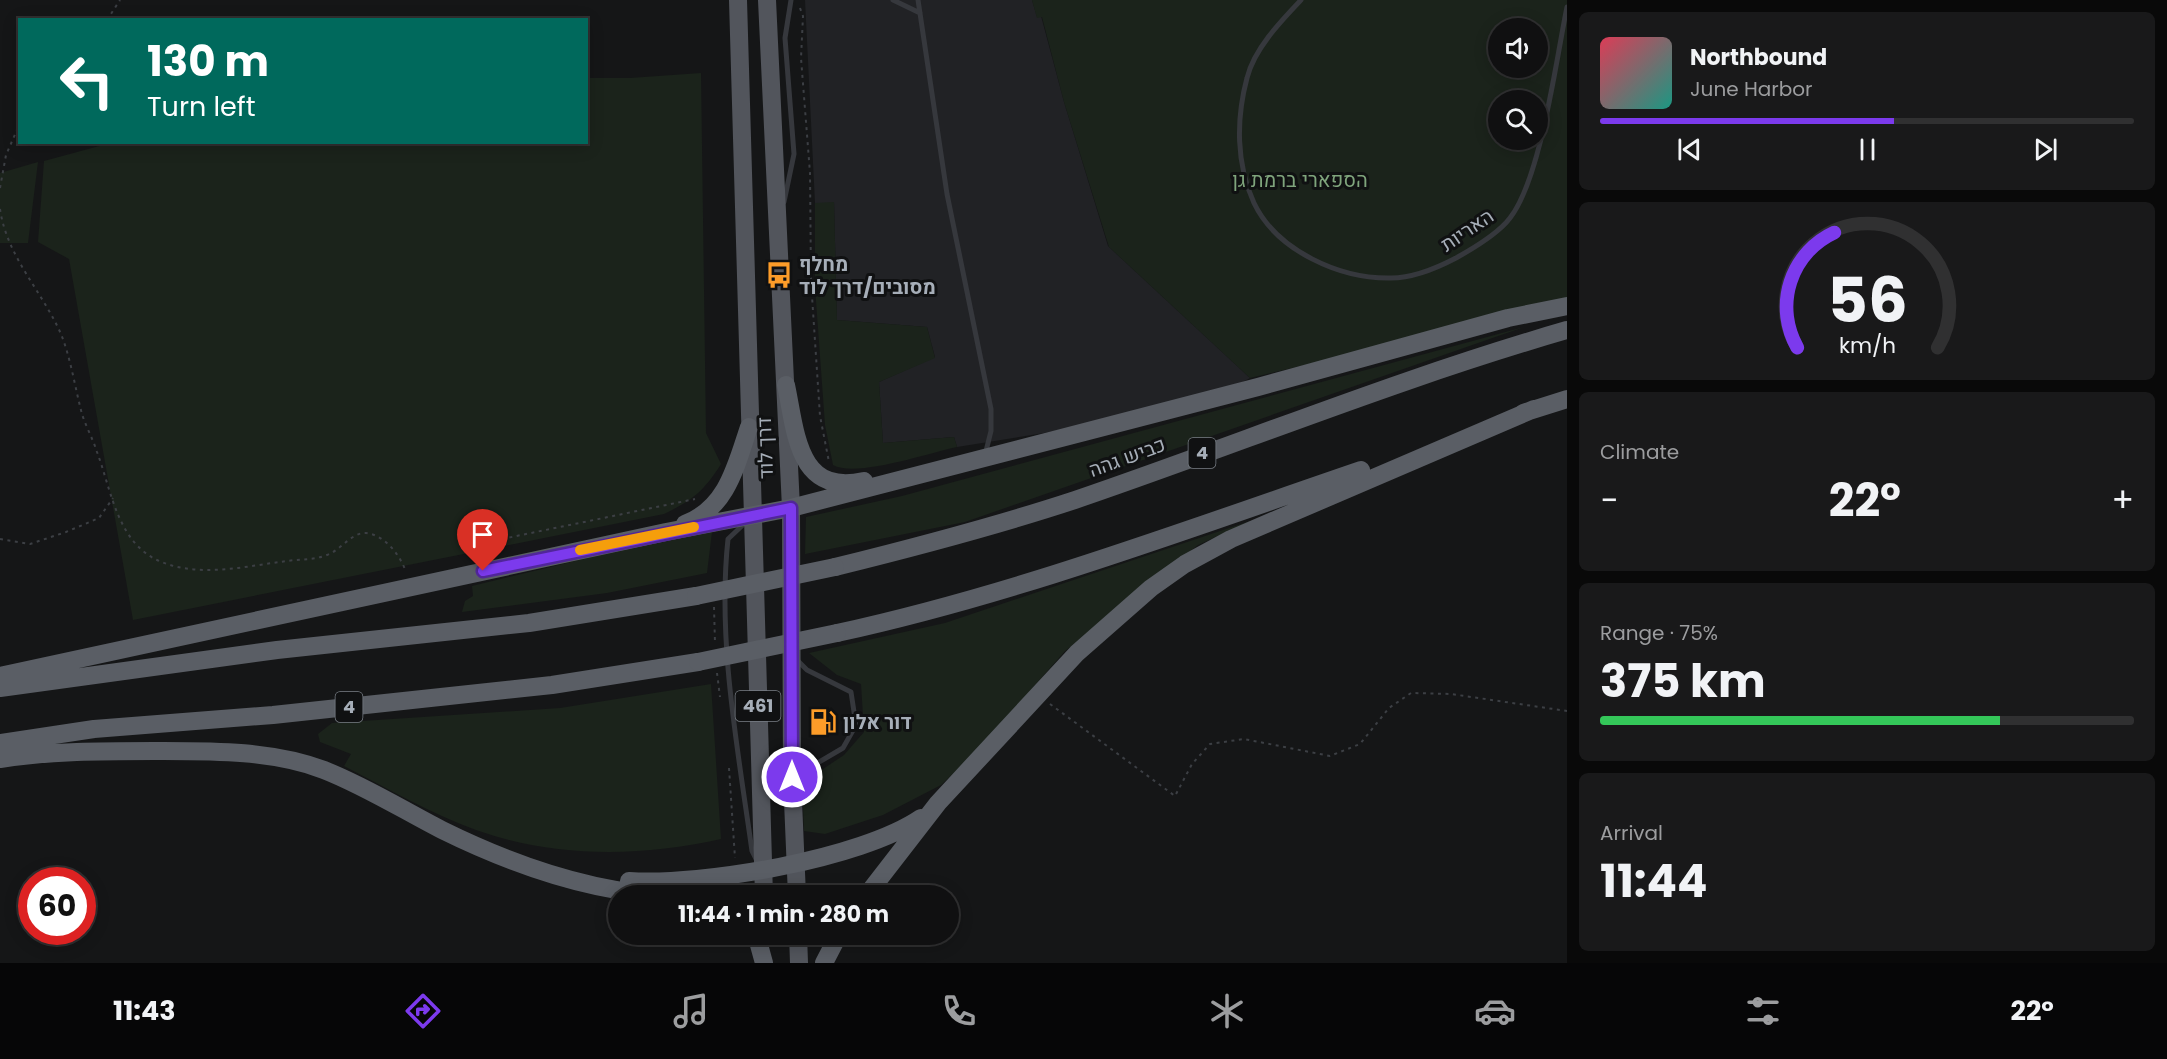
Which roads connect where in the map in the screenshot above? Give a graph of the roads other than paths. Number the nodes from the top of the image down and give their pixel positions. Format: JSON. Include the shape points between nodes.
{"nodes":[{"id":1,"x":738,"y":0,"type":"edge"},
{"id":2,"x":766,"y":0,"type":"edge"},
{"id":3,"x":791,"y":0,"type":"edge"},
{"id":4,"x":893,"y":0,"type":"edge"},
{"id":5,"x":918,"y":0,"type":"edge"},
{"id":6,"x":1300,"y":1,"type":"edge"},
{"id":7,"x":1567,"y":7,"type":"edge"},
{"id":8,"x":920,"y":13,"type":"junction"},
{"id":9,"x":777,"y":236,"type":"junction"},
{"id":10,"x":1567,"y":306,"type":"edge"},
{"id":11,"x":1567,"y":330,"type":"edge"},
{"id":12,"x":786,"y":385,"type":"junction"},
{"id":13,"x":1567,"y":399,"type":"edge"},
{"id":14,"x":1534,"y":409,"type":"junction"},
{"id":15,"x":749,"y":428,"type":"junction"},
{"id":16,"x":1062,"y":438,"type":"junction"},
{"id":17,"x":986,"y":451,"type":"junction"},
{"id":18,"x":791,"y":508,"type":"junction"},
{"id":19,"x":752,"y":517,"type":"junction"},
{"id":20,"x":666,"y":532,"type":"junction"},
{"id":21,"x":792,"y":654,"type":"junction"},
{"id":22,"x":0,"y":676,"type":"edge"},
{"id":23,"x":0,"y":688,"type":"edge"},
{"id":24,"x":0,"y":743,"type":"edge"},
{"id":25,"x":0,"y":759,"type":"edge"},
{"id":26,"x":792,"y":777,"type":"junction"},
{"id":27,"x":938,"y":803,"type":"junction"},
{"id":28,"x":797,"y":861,"type":"junction"},
{"id":29,"x":763,"y":868,"type":"junction"},
{"id":30,"x":558,"y":875,"type":"junction"},
{"id":31,"x":764,"y":885,"type":"edge"},
{"id":32,"x":797,"y":885,"type":"edge"},
{"id":33,"x":875,"y":885,"type":"edge"},
{"id":34,"x":608,"y":888,"type":"edge"},
{"id":35,"x":759,"y":945,"type":"edge"},
{"id":36,"x":765,"y":945,"type":"edge"},
{"id":37,"x":798,"y":945,"type":"edge"},
{"id":38,"x":833,"y":945,"type":"edge"},
{"id":39,"x":765,"y":963,"type":"edge"},
{"id":40,"x":799,"y":963,"type":"edge"},
{"id":41,"x":824,"y":963,"type":"edge"}],
"edges":[{"from":1,"to":15,"type":"main road","name":"דרך לוד","number":"461"},
{"from":2,"to":9,"type":"main road","name":"דרך לוד","number":"461"},
{"from":3,"to":9,"type":"lane","via":[[785,38],[794,154]]},
{"from":4,"to":8,"type":"lane"},
{"from":5,"to":8,"type":"lane"},
{"from":6,"to":7,"type":"lane","name":"האריות","via":[[1263,46],[1247,76],[1238,128],[1243,173],[1255,204],[1272,229],[1303,254],[1341,272],[1392,278],[1435,269],[1474,248],[1510,218],[1527,183],[1539,143]]},
{"from":8,"to":17,"type":"lane","via":[[947,194],[991,409]]},
{"from":9,"to":12,"type":"main road","name":"דרך לוד","number":"461"},
{"from":10,"to":16,"type":"highway","via":[[1508,318]]},
{"from":11,"to":23,"type":"highway","name":"כביש גהה","number":"4","bridge":true,"via":[[1314,412],[1075,500],[835,567],[696,596],[529,623],[277,650]]},
{"from":12,"to":17,"type":"highway","via":[[799,447],[810,471],[820,478],[856,483]]},
{"from":12,"to":18,"type":"main road","name":"דרך לוד","number":"461"},
{"from":13,"to":14,"type":"highway","number":"4"},
{"from":14,"to":24,"type":"highway","number":"4","bridge":true,"via":[[1122,553],[944,608],[837,633],[661,670],[541,686],[273,715],[94,729]]},
{"from":14,"to":27,"type":"highway","via":[[1297,509],[1185,564],[1151,588],[1077,653]]},
{"from":15,"to":19,"type":"main road","name":"דרך לוד","number":"461"},
{"from":15,"to":20,"type":"highway","via":[[724,492],[705,513]]},
{"from":16,"to":17,"type":"highway"},
{"from":16,"to":18,"type":"highway"},
{"from":18,"to":19,"type":"highway"},
{"from":18,"to":21,"type":"main road","name":"דרך לוד","number":"461"},
{"from":19,"to":20,"type":"highway"},
{"from":19,"to":29,"type":"main road","name":"דרך לוד","number":"461"},
{"from":19,"to":29,"type":"lane","via":[[728,540],[729,682],[752,851]]},
{"from":20,"to":22,"type":"highway"},
{"from":21,"to":26,"type":"main road","name":"דרך לוד","number":"461"},
{"from":21,"to":26,"type":"lane","via":[[807,670],[852,692],[856,725],[843,748]]},
{"from":25,"to":30,"type":"highway","via":[[31,754],[208,751],[300,762],[326,771],[445,831]]},
{"from":26,"to":28,"type":"main road","name":"דרך לוד","number":"461"},
{"from":27,"to":28,"type":"highway","via":[[894,834]]},
{"from":27,"to":33,"type":"highway"},
{"from":28,"to":29,"type":"highway"},
{"from":28,"to":32,"type":"main road","name":"דרך לוד","number":"461"},
{"from":29,"to":30,"type":"highway","via":[[667,882]]},
{"from":29,"to":31,"type":"main road","name":"דרך לוד","number":"461"},
{"from":30,"to":34,"type":"highway"},
{"from":35,"to":39,"type":"highway"},
{"from":36,"to":39,"type":"main road"},
{"from":37,"to":40,"type":"main road"},
{"from":38,"to":41,"type":"highway"}]}
